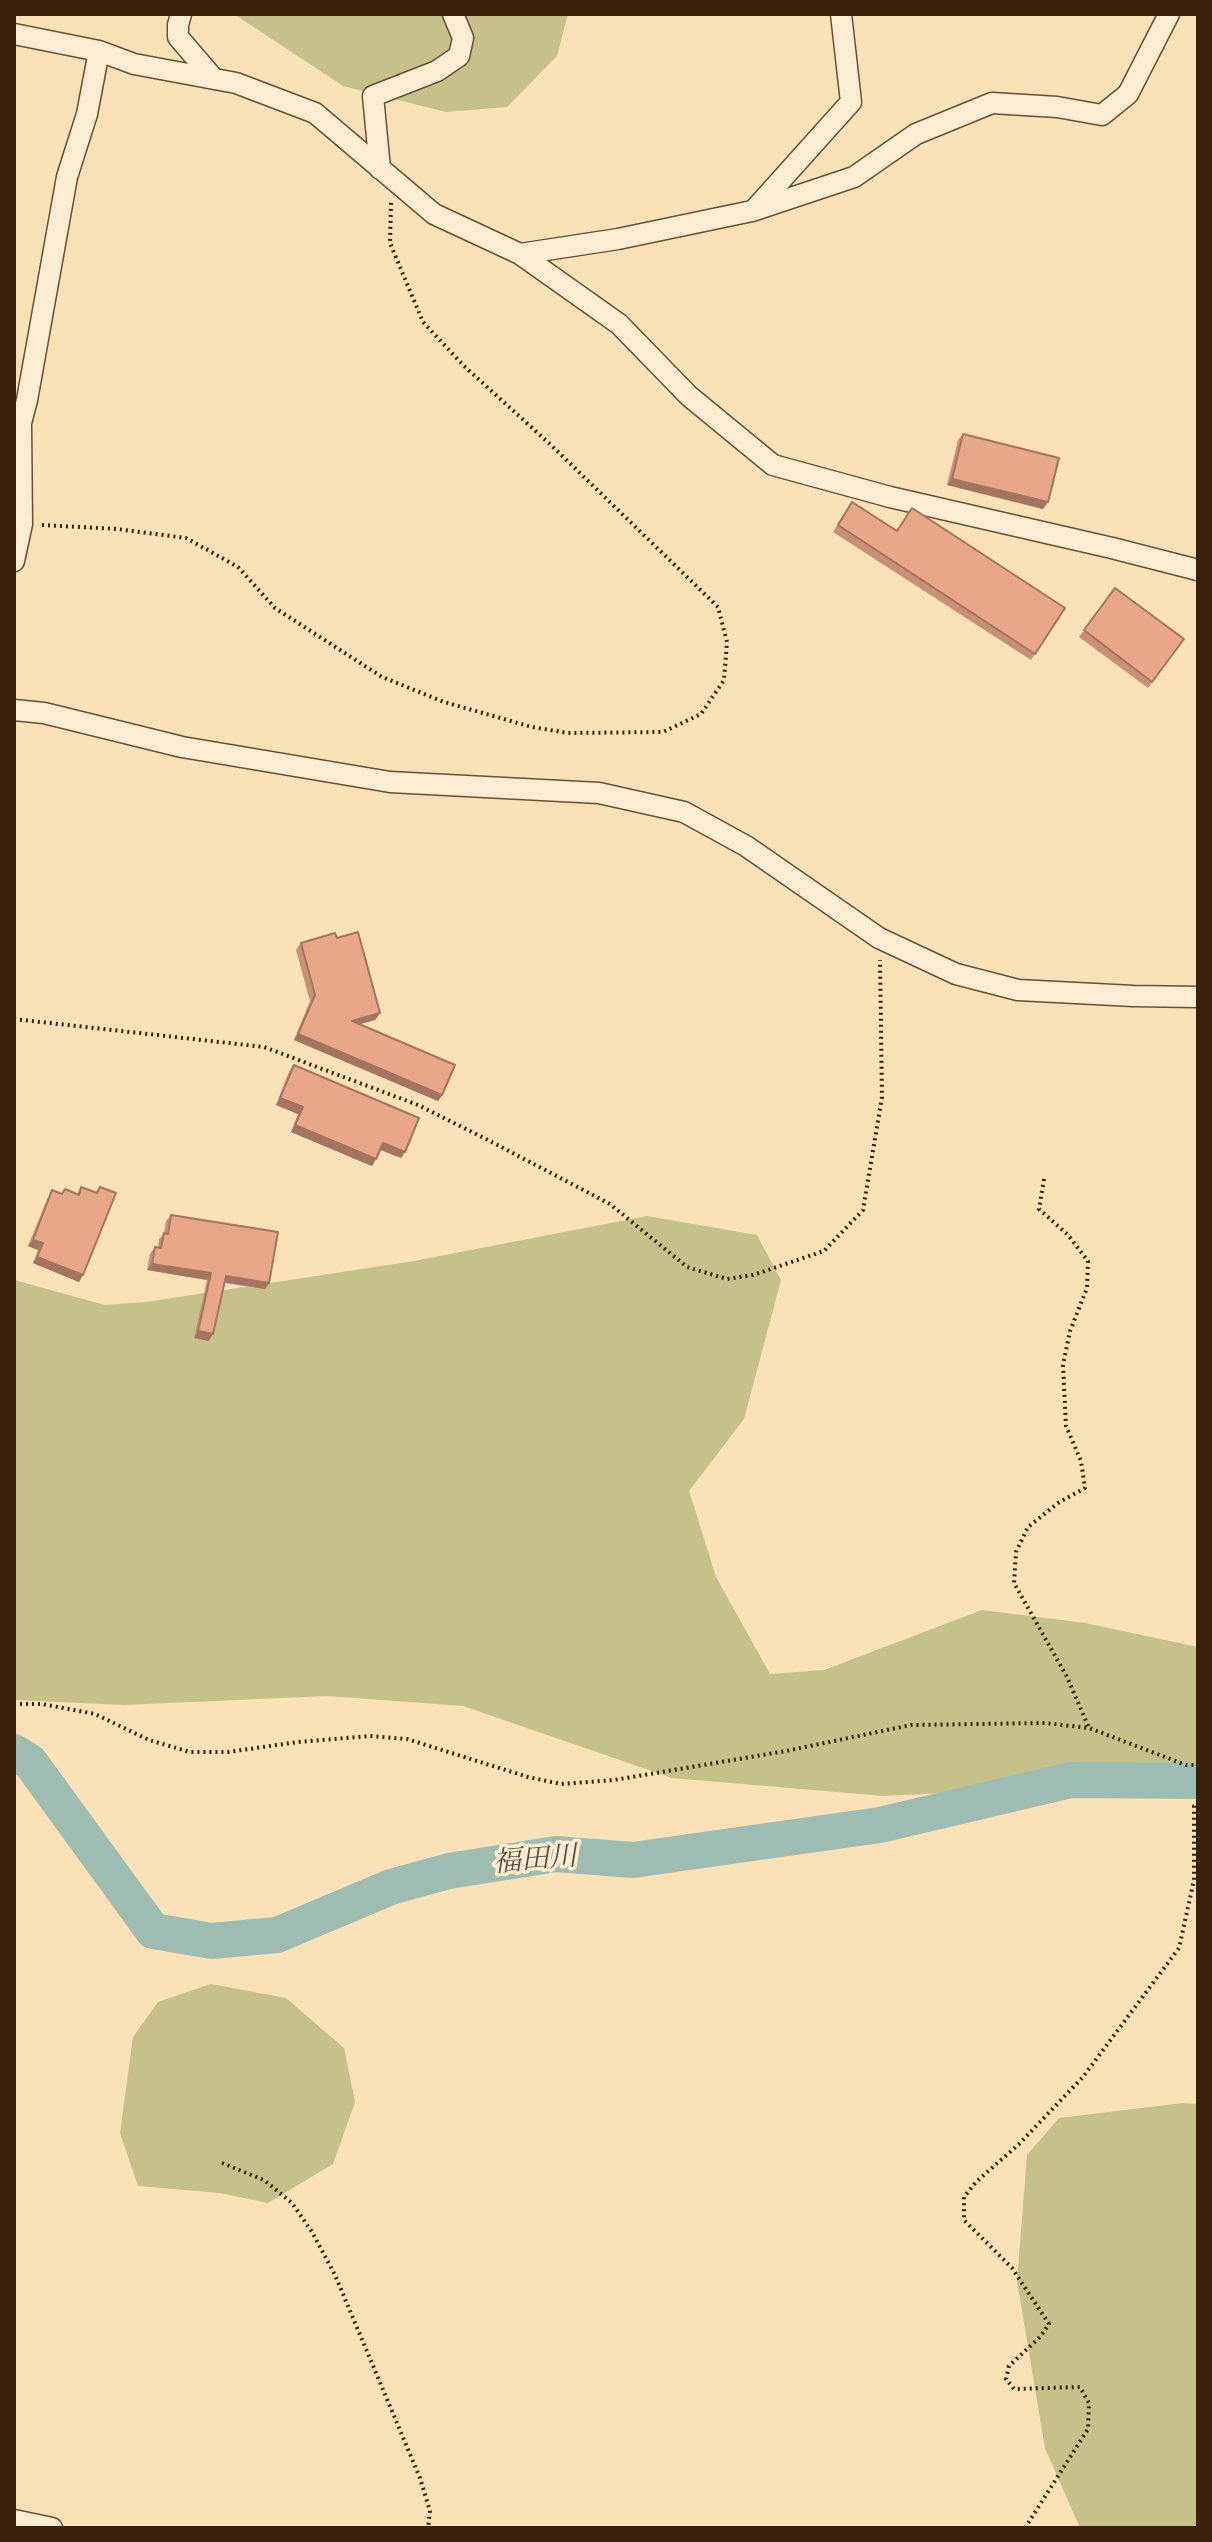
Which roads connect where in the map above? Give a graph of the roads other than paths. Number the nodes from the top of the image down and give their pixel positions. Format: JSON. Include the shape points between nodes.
{"nodes":[{"id":1,"x":181,"y":14,"type":"edge"},
{"id":2,"x":453,"y":14,"type":"edge"},
{"id":3,"x":841,"y":14,"type":"edge"},
{"id":4,"x":1169,"y":14,"type":"edge"},
{"id":5,"x":14,"y":34,"type":"edge"},
{"id":6,"x":99,"y":51,"type":"junction"},
{"id":7,"x":214,"y":79,"type":"junction"},
{"id":8,"x":386,"y":174,"type":"junction"},
{"id":9,"x":752,"y":211,"type":"junction"},
{"id":10,"x":520,"y":254,"type":"junction"},
{"id":11,"x":14,"y":561,"type":"edge"},
{"id":12,"x":1198,"y":570,"type":"edge"},
{"id":13,"x":14,"y":710,"type":"edge"},
{"id":14,"x":1198,"y":997,"type":"edge"},
{"id":15,"x":14,"y":2520,"type":"edge"},
{"id":16,"x":52,"y":2528,"type":"edge"}],
"edges":[{"from":1,"to":7,"type":"street","via":[[178,37]]},
{"from":2,"to":8,"type":"street","via":[[463,38],[459,56],[437,71],[373,96]]},
{"from":3,"to":9,"type":"street","via":[[851,102]]},
{"from":4,"to":9,"type":"street","via":[[1128,94],[1102,115],[992,103],[916,134],[854,177]]},
{"from":5,"to":6,"type":"street"},
{"from":6,"to":7,"type":"street","via":[[134,64]]},
{"from":6,"to":11,"type":"street","via":[[67,177],[21,423],[22,524]]},
{"from":7,"to":8,"type":"street","via":[[315,113]]},
{"from":8,"to":10,"type":"street","via":[[434,214]]},
{"from":9,"to":10,"type":"street"},
{"from":10,"to":12,"type":"street","via":[[619,324],[689,396],[773,465]]},
{"from":13,"to":14,"type":"street","via":[[182,747],[390,782],[599,793],[684,812],[746,846],[879,938],[956,974],[1018,990]]},
{"from":15,"to":16,"type":"street"}]}
